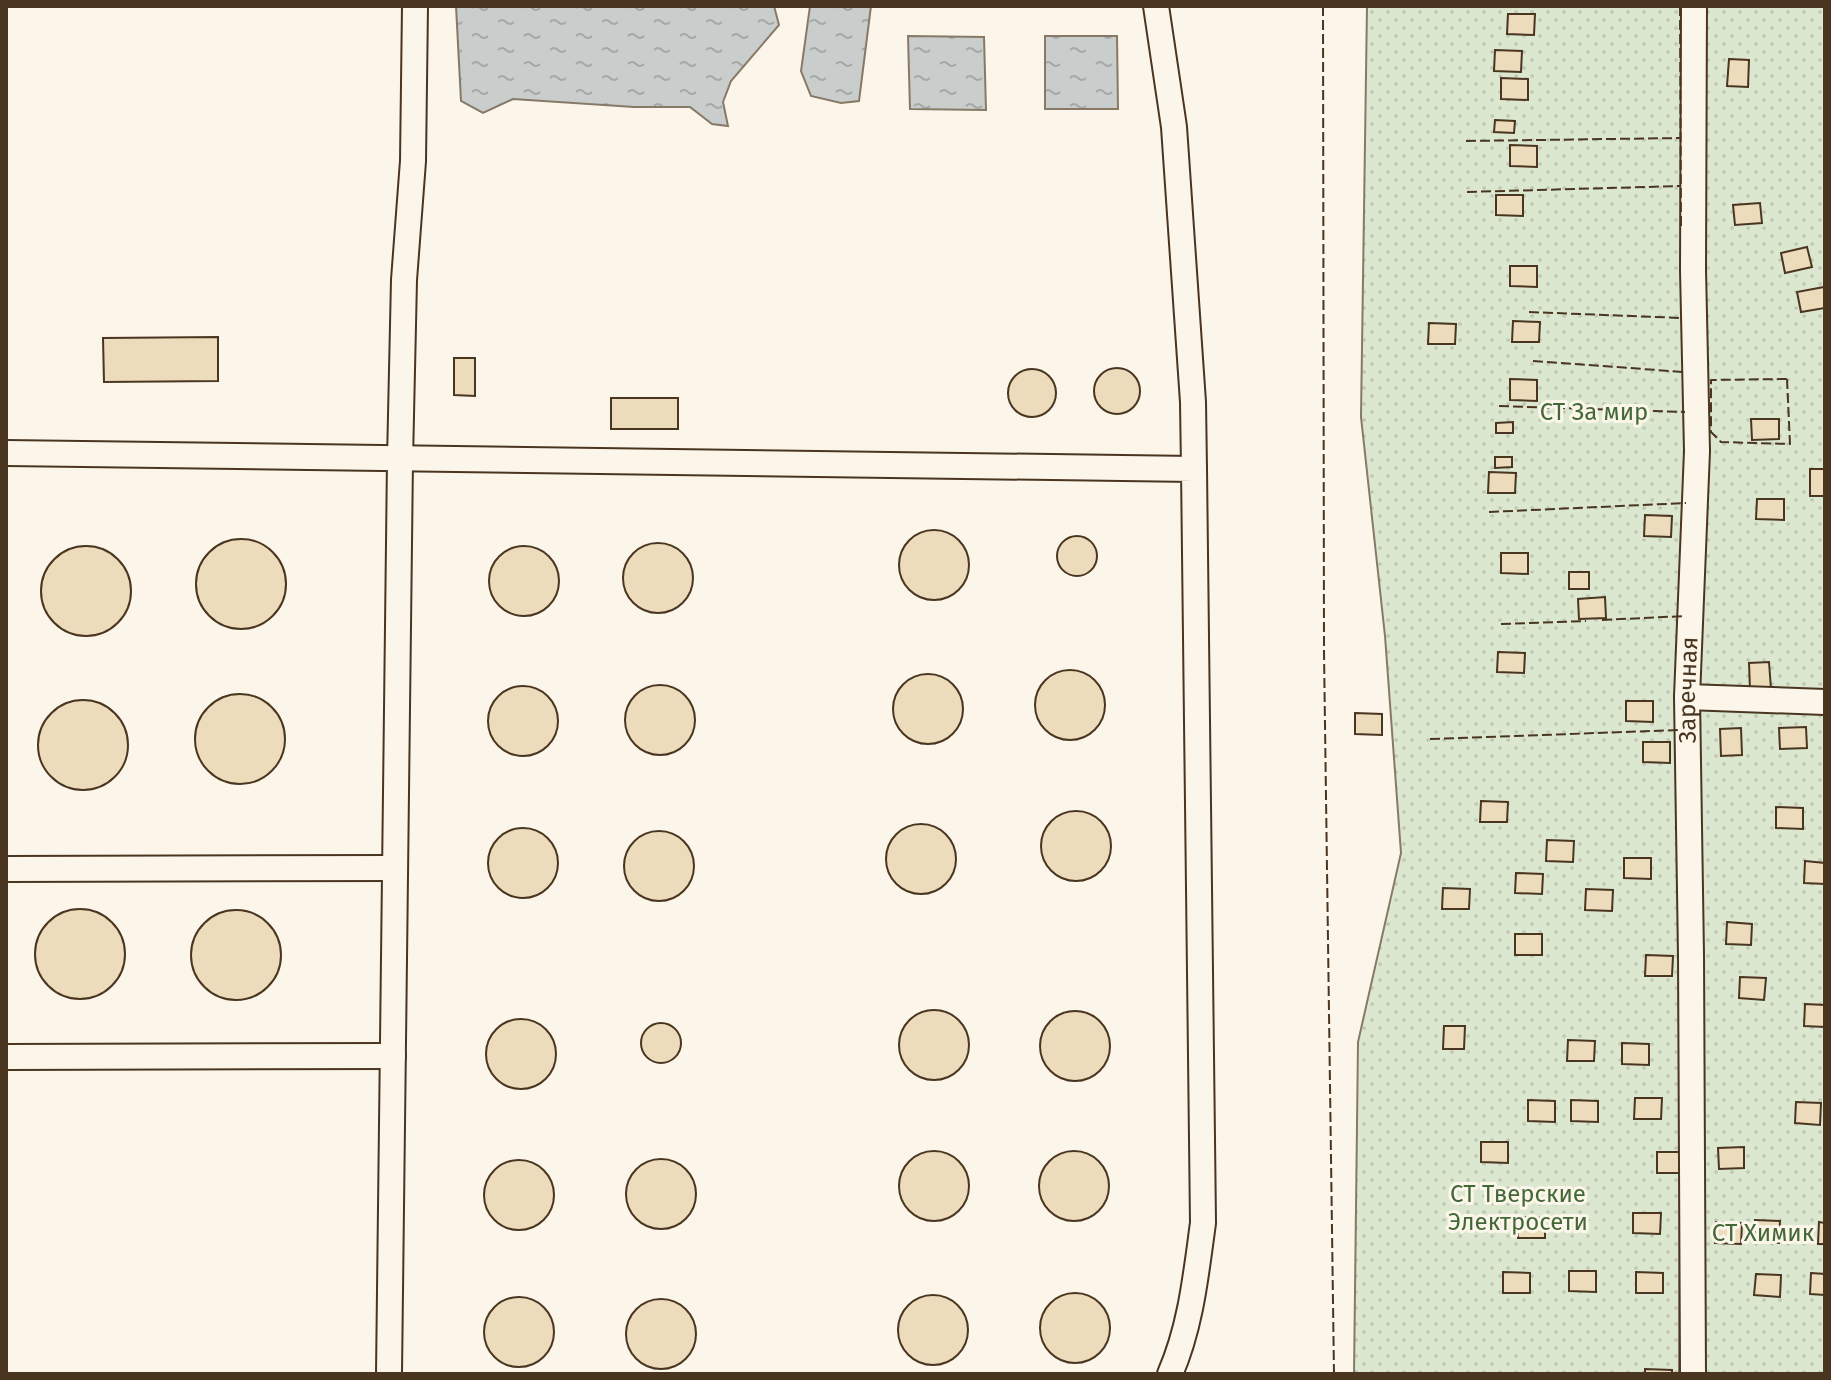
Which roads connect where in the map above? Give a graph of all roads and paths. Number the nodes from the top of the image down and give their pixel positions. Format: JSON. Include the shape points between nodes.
{"nodes":[{"id":1,"x":415,"y":6,"type":"edge"},
{"id":2,"x":1156,"y":6,"type":"edge"},
{"id":3,"x":1694,"y":6,"type":"edge"},
{"id":4,"x":6,"y":453,"type":"edge"},
{"id":5,"x":400,"y":460,"type":"junction"},
{"id":6,"x":1194,"y":469,"type":"junction"},
{"id":7,"x":1687,"y":697,"type":"junction"},
{"id":8,"x":1825,"y":702,"type":"edge"},
{"id":9,"x":395,"y":868,"type":"junction"},
{"id":10,"x":6,"y":869,"type":"edge"},
{"id":11,"x":393,"y":1056,"type":"junction"},
{"id":12,"x":6,"y":1057,"type":"edge"},
{"id":13,"x":389,"y":1374,"type":"edge"},
{"id":14,"x":1170,"y":1374,"type":"edge"},
{"id":15,"x":1693,"y":1374,"type":"edge"}],
"edges":[{"from":1,"to":5,"type":"street"},
{"from":2,"to":6,"type":"street","via":[[1174,127]]},
{"from":3,"to":7,"type":"street","name":"Заречная","via":[[1697,451]]},
{"from":4,"to":5,"type":"street"},
{"from":5,"to":6,"type":"street"},
{"from":5,"to":9,"type":"street"},
{"from":6,"to":14,"type":"street","via":[[1203,1223],[1192,1304]]},
{"from":7,"to":8,"type":"street"},
{"from":7,"to":15,"type":"street","name":"Заречная"},
{"from":9,"to":10,"type":"street"},
{"from":9,"to":11,"type":"street"},
{"from":11,"to":12,"type":"street"},
{"from":11,"to":13,"type":"street"}]}
